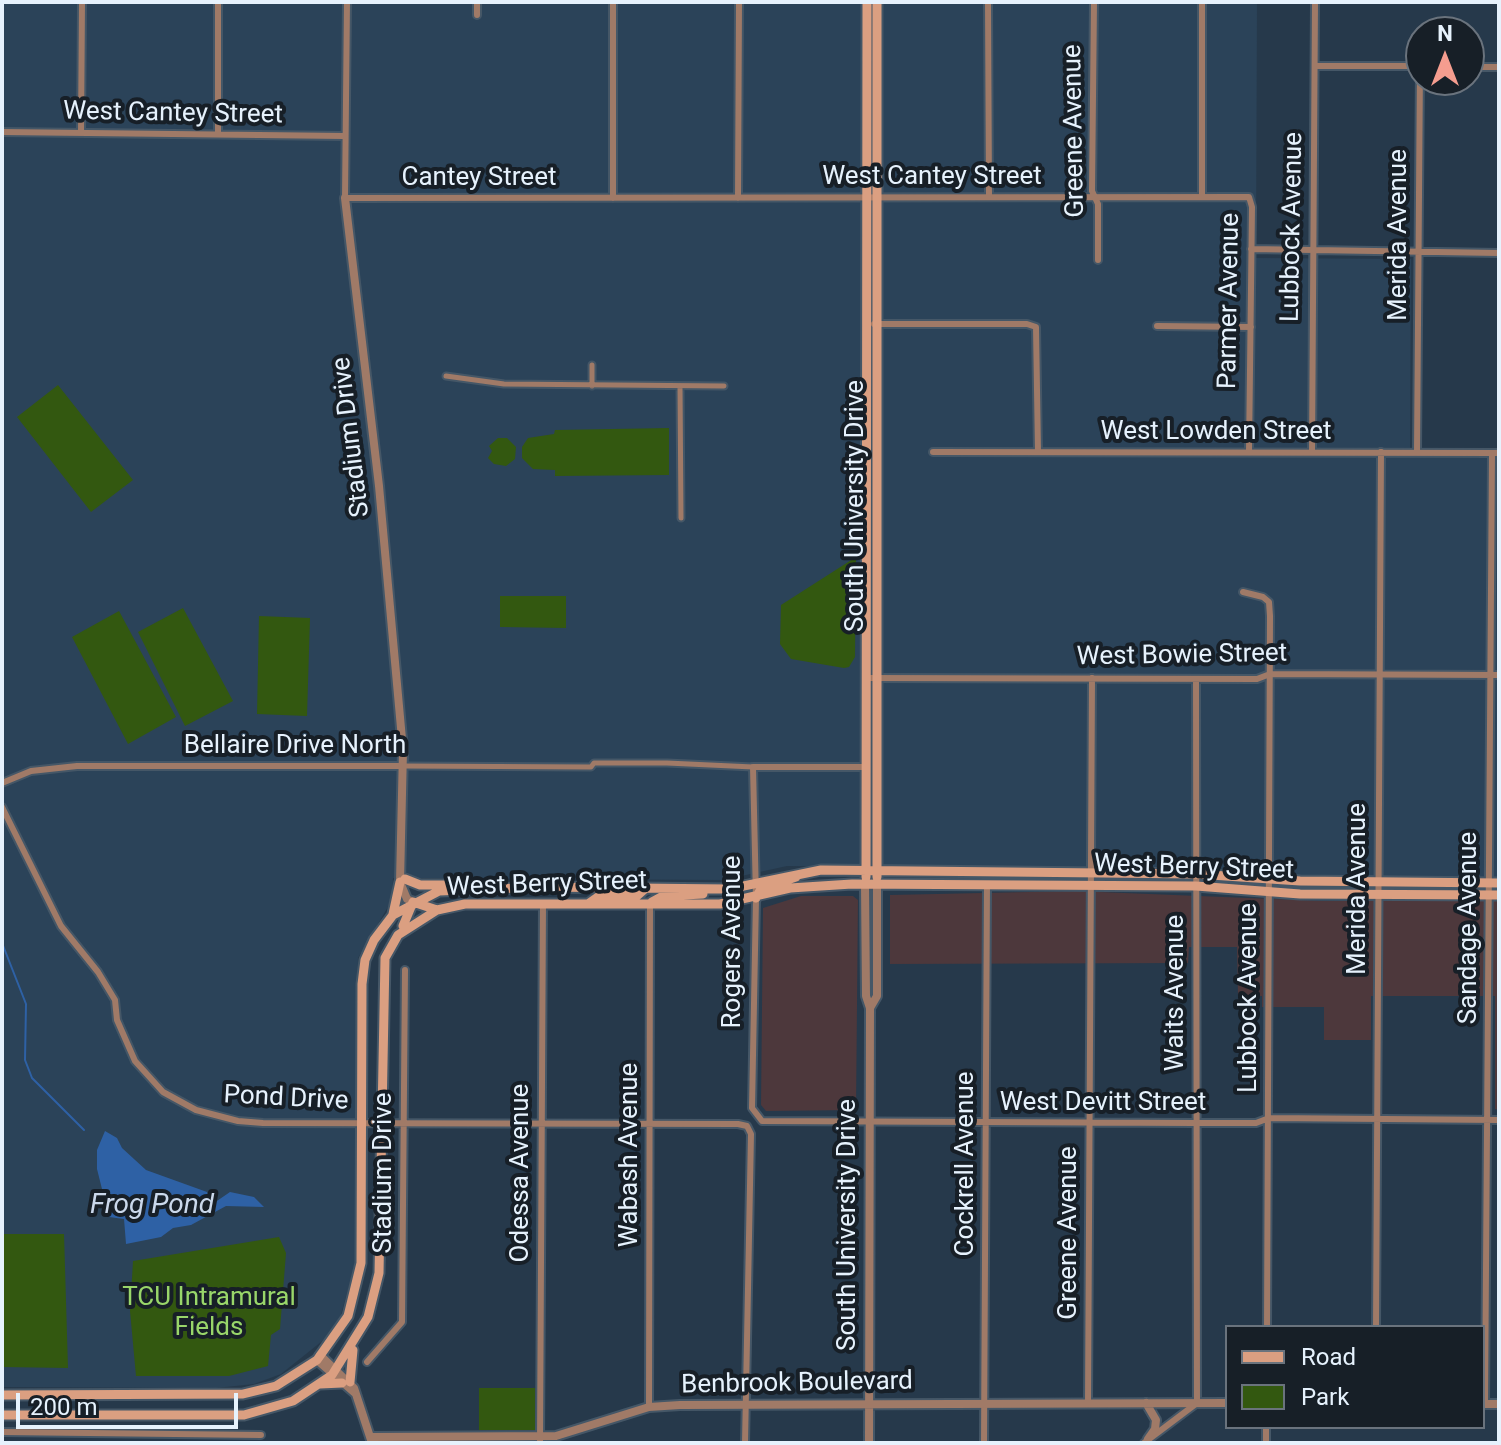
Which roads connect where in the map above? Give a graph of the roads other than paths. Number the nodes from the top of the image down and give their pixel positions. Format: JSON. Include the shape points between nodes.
{"nodes":[{"id":1,"x":82,"y":2,"type":"edge"},
{"id":2,"x":218,"y":2,"type":"edge"},
{"id":3,"x":347,"y":2,"type":"edge"},
{"id":4,"x":477,"y":2,"type":"edge"},
{"id":5,"x":613,"y":2,"type":"edge"},
{"id":6,"x":739,"y":2,"type":"edge"},
{"id":7,"x":867,"y":2,"type":"edge"},
{"id":8,"x":877,"y":2,"type":"edge"},
{"id":9,"x":988,"y":2,"type":"edge"},
{"id":10,"x":1094,"y":2,"type":"edge"},
{"id":11,"x":1202,"y":2,"type":"edge"},
{"id":12,"x":1315,"y":2,"type":"edge"},
{"id":13,"x":477,"y":15,"type":"dead end"},
{"id":14,"x":1315,"y":66,"type":"junction"},
{"id":15,"x":1405,"y":66,"type":"edge"},
{"id":16,"x":1421,"y":96,"type":"edge"},
{"id":17,"x":2,"y":132,"type":"edge"},
{"id":18,"x":81,"y":133,"type":"junction"},
{"id":19,"x":218,"y":134,"type":"junction"},
{"id":20,"x":344,"y":136,"type":"junction"},
{"id":21,"x":1202,"y":195,"type":"junction"},
{"id":22,"x":989,"y":196,"type":"junction"},
{"id":23,"x":1095,"y":196,"type":"junction"},
{"id":24,"x":345,"y":198,"type":"junction"},
{"id":25,"x":613,"y":198,"type":"junction"},
{"id":26,"x":738,"y":198,"type":"junction"},
{"id":27,"x":872,"y":198,"type":"junction"},
{"id":28,"x":1251,"y":198,"type":"joint"},
{"id":29,"x":1251,"y":249,"type":"junction"},
{"id":30,"x":1312,"y":249,"type":"junction"},
{"id":31,"x":1419,"y":251,"type":"junction"},
{"id":32,"x":1499,"y":253,"type":"edge"},
{"id":33,"x":1098,"y":260,"type":"dead end"},
{"id":34,"x":867,"y":324,"type":"junction"},
{"id":35,"x":879,"y":324,"type":"junction"},
{"id":36,"x":1157,"y":326,"type":"dead end"},
{"id":37,"x":1251,"y":327,"type":"junction"},
{"id":38,"x":592,"y":365,"type":"dead end"},
{"id":39,"x":446,"y":376,"type":"dead end"},
{"id":40,"x":592,"y":386,"type":"junction"},
{"id":41,"x":680,"y":386,"type":"junction"},
{"id":42,"x":724,"y":386,"type":"dead end"},
{"id":43,"x":1249,"y":451,"type":"junction"},
{"id":44,"x":933,"y":452,"type":"dead end"},
{"id":45,"x":1038,"y":452,"type":"junction"},
{"id":46,"x":1312,"y":452,"type":"junction"},
{"id":47,"x":1381,"y":452,"type":"junction"},
{"id":48,"x":1417,"y":452,"type":"junction"},
{"id":49,"x":1496,"y":453,"type":"edge"},
{"id":50,"x":681,"y":518,"type":"dead end"},
{"id":51,"x":1243,"y":592,"type":"dead end"},
{"id":52,"x":1270,"y":674,"type":"junction"},
{"id":53,"x":1379,"y":674,"type":"junction"},
{"id":54,"x":1495,"y":675,"type":"edge"},
{"id":55,"x":866,"y":678,"type":"junction"},
{"id":56,"x":878,"y":678,"type":"junction"},
{"id":57,"x":1092,"y":678,"type":"junction"},
{"id":58,"x":1196,"y":679,"type":"junction"},
{"id":59,"x":403,"y":766,"type":"junction"},
{"id":60,"x":753,"y":767,"type":"junction"},
{"id":61,"x":866,"y":767,"type":"junction"},
{"id":62,"x":2,"y":783,"type":"edge"},
{"id":63,"x":2,"y":807,"type":"edge"},
{"id":64,"x":871,"y":871,"type":"junction"},
{"id":65,"x":807,"y":872,"type":"junction"},
{"id":66,"x":1028,"y":872,"type":"junction"},
{"id":67,"x":1091,"y":873,"type":"junction"},
{"id":68,"x":1196,"y":874,"type":"junction"},
{"id":69,"x":1269,"y":879,"type":"junction"},
{"id":70,"x":402,"y":881,"type":"junction"},
{"id":71,"x":1378,"y":882,"type":"junction"},
{"id":72,"x":1494,"y":883,"type":"edge"},
{"id":73,"x":754,"y":884,"type":"junction"},
{"id":74,"x":865,"y":884,"type":"junction"},
{"id":75,"x":877,"y":884,"type":"junction"},
{"id":76,"x":987,"y":884,"type":"junction"},
{"id":77,"x":1091,"y":886,"type":"junction"},
{"id":78,"x":1196,"y":886,"type":"junction"},
{"id":79,"x":483,"y":887,"type":"junction"},
{"id":80,"x":646,"y":888,"type":"junction"},
{"id":81,"x":718,"y":889,"type":"junction"},
{"id":82,"x":1268,"y":892,"type":"junction"},
{"id":83,"x":1378,"y":894,"type":"junction"},
{"id":84,"x":1494,"y":895,"type":"edge"},
{"id":85,"x":756,"y":898,"type":"junction"},
{"id":86,"x":413,"y":902,"type":"junction"},
{"id":87,"x":543,"y":903,"type":"junction"},
{"id":88,"x":588,"y":904,"type":"junction"},
{"id":89,"x":650,"y":904,"type":"junction"},
{"id":90,"x":437,"y":910,"type":"junction"},
{"id":91,"x":393,"y":915,"type":"junction"},
{"id":92,"x":398,"y":935,"type":"junction"},
{"id":93,"x":405,"y":970,"type":"dead end"},
{"id":94,"x":870,"y":1008,"type":"junction"},
{"id":95,"x":756,"y":1116,"type":"joint"},
{"id":96,"x":1269,"y":1118,"type":"junction"},
{"id":97,"x":1377,"y":1119,"type":"junction"},
{"id":98,"x":1487,"y":1120,"type":"junction"},
{"id":99,"x":1499,"y":1120,"type":"edge"},
{"id":100,"x":385,"y":1121,"type":"junction"},
{"id":101,"x":362,"y":1122,"type":"junction"},
{"id":102,"x":404,"y":1122,"type":"junction"},
{"id":103,"x":542,"y":1123,"type":"junction"},
{"id":104,"x":871,"y":1123,"type":"junction"},
{"id":105,"x":986,"y":1123,"type":"junction"},
{"id":106,"x":1090,"y":1123,"type":"junction"},
{"id":107,"x":1195,"y":1123,"type":"junction"},
{"id":108,"x":650,"y":1124,"type":"junction"},
{"id":109,"x":1267,"y":1325,"type":"edge"},
{"id":110,"x":1376,"y":1325,"type":"edge"},
{"id":111,"x":1485,"y":1325,"type":"edge"},
{"id":112,"x":354,"y":1343,"type":"junction"},
{"id":113,"x":318,"y":1358,"type":"junction"},
{"id":114,"x":367,"y":1362,"type":"dead end"},
{"id":115,"x":334,"y":1372,"type":"junction"},
{"id":116,"x":346,"y":1383,"type":"junction"},
{"id":117,"x":320,"y":1384,"type":"junction"},
{"id":118,"x":2,"y":1395,"type":"edge"},
{"id":119,"x":869,"y":1402,"type":"junction"},
{"id":120,"x":984,"y":1403,"type":"junction"},
{"id":121,"x":1088,"y":1403,"type":"junction"},
{"id":122,"x":1146,"y":1403,"type":"junction"},
{"id":123,"x":1197,"y":1403,"type":"junction"},
{"id":124,"x":1225,"y":1403,"type":"edge"},
{"id":125,"x":745,"y":1404,"type":"junction"},
{"id":126,"x":649,"y":1407,"type":"junction"},
{"id":127,"x":2,"y":1415,"type":"edge"},
{"id":128,"x":2,"y":1432,"type":"edge"},
{"id":129,"x":220,"y":1434,"type":"junction"},
{"id":130,"x":261,"y":1435,"type":"dead end"},
{"id":131,"x":372,"y":1440,"type":"edge"},
{"id":132,"x":540,"y":1440,"type":"edge"},
{"id":133,"x":1146,"y":1441,"type":"edge"},
{"id":134,"x":218,"y":1443,"type":"edge"},
{"id":135,"x":745,"y":1443,"type":"edge"},
{"id":136,"x":869,"y":1443,"type":"edge"},
{"id":137,"x":984,"y":1443,"type":"edge"}],
"edges":[{"from":1,"to":18,"type":"street"},
{"from":2,"to":19,"type":"street"},
{"from":3,"to":20,"type":"street","name":"Stadium Drive"},
{"from":4,"to":13,"type":"street"},
{"from":5,"to":25,"type":"street"},
{"from":6,"to":26,"type":"street"},
{"from":7,"to":27,"type":"main road","name":"South University Drive"},
{"from":8,"to":27,"type":"main road","name":"South University Drive"},
{"from":9,"to":22,"type":"street"},
{"from":10,"to":23,"type":"street","name":"Greene Avenue"},
{"from":11,"to":21,"type":"street"},
{"from":12,"to":14,"type":"street","name":"Lubbock Avenue"},
{"from":14,"to":15,"type":"street"},
{"from":14,"to":30,"type":"street","name":"Lubbock Avenue"},
{"from":16,"to":31,"type":"street","name":"Merida Avenue"},
{"from":17,"to":18,"type":"street","name":"West Cantey Street"},
{"from":18,"to":19,"type":"street","name":"West Cantey Street"},
{"from":19,"to":20,"type":"street","name":"West Cantey Street"},
{"from":20,"to":24,"type":"street","name":"Stadium Drive"},
{"from":21,"to":23,"type":"street","name":"West Cantey Street"},
{"from":21,"to":28,"type":"street","name":"West Cantey Street"},
{"from":22,"to":23,"type":"street","name":"West Cantey Street"},
{"from":22,"to":27,"type":"street","name":"West Cantey Street"},
{"from":23,"to":33,"type":"street","name":"Greene Avenue"},
{"from":24,"to":25,"type":"street","name":"Cantey Street"},
{"from":24,"to":59,"type":"street","name":"Stadium Drive","via":[[379,486]]},
{"from":25,"to":26,"type":"street","name":"West Cantey Street"},
{"from":26,"to":27,"type":"street","name":"West Cantey Street"},
{"from":27,"to":34,"type":"main road","name":"South University Drive"},
{"from":27,"to":35,"type":"main road","name":"South University Drive"},
{"from":28,"to":29,"type":"street","name":"Parmer Avenue"},
{"from":29,"to":30,"type":"street"},
{"from":29,"to":37,"type":"street","name":"Parmer Avenue"},
{"from":30,"to":31,"type":"street"},
{"from":30,"to":46,"type":"street","name":"Lubbock Avenue"},
{"from":31,"to":32,"type":"street"},
{"from":31,"to":48,"type":"street","name":"Merida Avenue"},
{"from":34,"to":35,"type":"street"},
{"from":34,"to":55,"type":"main road","name":"South University Drive"},
{"from":35,"to":45,"type":"street","via":[[1035,326]]},
{"from":35,"to":56,"type":"main road","name":"South University Drive"},
{"from":36,"to":37,"type":"street"},
{"from":37,"to":43,"type":"street","name":"Parmer Avenue"},
{"from":38,"to":40,"type":"street"},
{"from":39,"to":40,"type":"street","via":[[501,384]]},
{"from":40,"to":41,"type":"street"},
{"from":41,"to":42,"type":"street"},
{"from":41,"to":50,"type":"street"},
{"from":43,"to":45,"type":"street","name":"West Lowden Street"},
{"from":43,"to":46,"type":"street","name":"West Lowden Street"},
{"from":44,"to":45,"type":"street","name":"West Lowden Street"},
{"from":46,"to":47,"type":"street","name":"West Lowden Street"},
{"from":47,"to":48,"type":"street","name":"West Lowden Street"},
{"from":47,"to":53,"type":"street","name":"Merida Avenue"},
{"from":48,"to":49,"type":"street","name":"West Lowden Street"},
{"from":49,"to":54,"type":"street","name":"Sandage Avenue"},
{"from":51,"to":52,"type":"street","name":"Lubbock Avenue","via":[[1269,602]]},
{"from":52,"to":53,"type":"street","name":"West Bowie Street"},
{"from":52,"to":58,"type":"street","name":"West Bowie Street","via":[[1257,679]]},
{"from":52,"to":69,"type":"street","name":"Lubbock Avenue"},
{"from":53,"to":54,"type":"street","name":"West Bowie Street"},
{"from":53,"to":71,"type":"street","name":"Merida Avenue"},
{"from":54,"to":72,"type":"street","name":"Sandage Avenue"},
{"from":55,"to":56,"type":"street","name":"West Bowie Street"},
{"from":55,"to":61,"type":"main road","name":"South University Drive"},
{"from":56,"to":57,"type":"street","name":"West Bowie Street"},
{"from":56,"to":64,"type":"main road","name":"South University Drive"},
{"from":57,"to":58,"type":"street","name":"West Bowie Street"},
{"from":57,"to":67,"type":"street","name":"Greene Avenue"},
{"from":58,"to":68,"type":"street","name":"Waits Avenue"},
{"from":59,"to":60,"type":"street","name":"Bellaire Drive North"},
{"from":59,"to":62,"type":"street","name":"Bellaire Drive North","via":[[77,766],[31,771]]},
{"from":59,"to":70,"type":"street","name":"Stadium Drive"},
{"from":60,"to":61,"type":"street"},
{"from":60,"to":73,"type":"street","name":"Rogers Avenue"},
{"from":61,"to":64,"type":"main road","name":"South University Drive"},
{"from":63,"to":101,"type":"street","name":"Pond Drive","via":[[61,926],[115,1000],[126,1046],[154,1084],[196,1110],[238,1121]]},
{"from":64,"to":65,"type":"main road","name":"West Berry Street"},
{"from":64,"to":66,"type":"main road","name":"West Berry Street"},
{"from":64,"to":74,"type":"main road","name":"South University Drive"},
{"from":64,"to":75,"type":"main road","name":"South University Drive"},
{"from":65,"to":73,"type":"main road","name":"West Berry Street"},
{"from":65,"to":85,"type":"main road","via":[[761,889]]},
{"from":66,"to":67,"type":"main road","name":"West Berry Street"},
{"from":66,"to":76,"type":"main road"},
{"from":67,"to":68,"type":"main road","name":"West Berry Street"},
{"from":67,"to":77,"type":"street","name":"Greene Avenue"},
{"from":68,"to":69,"type":"main road","name":"West Berry Street"},
{"from":68,"to":78,"type":"street","name":"Waits Avenue"},
{"from":69,"to":71,"type":"main road","name":"West Berry Street"},
{"from":69,"to":82,"type":"street","name":"Lubbock Avenue"},
{"from":70,"to":79,"type":"main road"},
{"from":70,"to":86,"type":"street"},
{"from":70,"to":91,"type":"main road"},
{"from":71,"to":72,"type":"main road","name":"West Berry Street"},
{"from":71,"to":83,"type":"street","name":"Merida Avenue"},
{"from":72,"to":84,"type":"street","name":"Sandage Avenue"},
{"from":73,"to":81,"type":"main road","name":"West Berry Street"},
{"from":73,"to":85,"type":"street","name":"Rogers Avenue"},
{"from":74,"to":75,"type":"main road","name":"West Berry Street"},
{"from":74,"to":85,"type":"main road","name":"West Berry Street","via":[[798,887]]},
{"from":74,"to":94,"type":"street","name":"South University Drive"},
{"from":75,"to":76,"type":"main road","name":"West Berry Street"},
{"from":75,"to":94,"type":"street","name":"South University Drive","via":[[877,996]]},
{"from":76,"to":77,"type":"main road","name":"West Berry Street"},
{"from":76,"to":105,"type":"street","name":"Cockrell Avenue"},
{"from":77,"to":78,"type":"main road","name":"West Berry Street"},
{"from":77,"to":106,"type":"street","name":"Greene Avenue"},
{"from":78,"to":82,"type":"main road","name":"West Berry Street"},
{"from":78,"to":107,"type":"street","name":"Waits Avenue"},
{"from":79,"to":80,"type":"main road","name":"West Berry Street"},
{"from":79,"to":86,"type":"main road","name":"West Berry Street","via":[[439,891]]},
{"from":80,"to":81,"type":"main road","name":"West Berry Street"},
{"from":80,"to":88,"type":"main road","via":[[637,896],[598,897]]},
{"from":81,"to":89,"type":"main road","via":[[663,896]]},
{"from":82,"to":83,"type":"main road","name":"West Berry Street"},
{"from":82,"to":96,"type":"street","name":"Lubbock Avenue"},
{"from":83,"to":84,"type":"main road","name":"West Berry Street"},
{"from":83,"to":97,"type":"street","name":"Merida Avenue"},
{"from":84,"to":98,"type":"street","name":"Sandage Avenue"},
{"from":85,"to":89,"type":"main road","name":"West Berry Street"},
{"from":85,"to":95,"type":"street","name":"Rogers Avenue"},
{"from":86,"to":90,"type":"main road"},
{"from":86,"to":91,"type":"main road","name":"West Berry Street"},
{"from":86,"to":92,"type":"main road"},
{"from":87,"to":88,"type":"main road","name":"West Berry Street"},
{"from":87,"to":90,"type":"main road","name":"West Berry Street","via":[[465,904]]},
{"from":87,"to":103,"type":"street","name":"Odessa Avenue"},
{"from":88,"to":89,"type":"main road","name":"West Berry Street"},
{"from":89,"to":108,"type":"street","name":"Wabash Avenue"},
{"from":90,"to":92,"type":"main road","name":"West Berry Street"},
{"from":91,"to":101,"type":"main road","name":"West Berry Street","via":[[374,940],[363,972]]},
{"from":92,"to":100,"type":"main road","via":[[387,952],[383,974]]},
{"from":93,"to":102,"type":"street","name":"Stadium Drive"},
{"from":94,"to":104,"type":"street","name":"South University Drive"},
{"from":95,"to":104,"type":"street","name":"West Devitt Street","via":[[769,1123]]},
{"from":96,"to":97,"type":"street","name":"West Devitt Street"},
{"from":96,"to":107,"type":"street","name":"West Devitt Street","via":[[1256,1123]]},
{"from":96,"to":109,"type":"street","name":"Lubbock Avenue"},
{"from":97,"to":98,"type":"street","name":"West Devitt Street"},
{"from":97,"to":110,"type":"street","name":"Merida Avenue"},
{"from":98,"to":99,"type":"street","name":"West Devitt Street"},
{"from":98,"to":111,"type":"street","name":"Sandage Avenue"},
{"from":100,"to":101,"type":"street"},
{"from":100,"to":102,"type":"street"},
{"from":100,"to":112,"type":"main road","via":[[379,1273],[368,1317]]},
{"from":101,"to":113,"type":"main road","name":"West Berry Street","via":[[359,1277],[348,1316]]},
{"from":102,"to":103,"type":"street"},
{"from":102,"to":114,"type":"street","name":"Stadium Drive","via":[[402,1322]]},
{"from":103,"to":108,"type":"street"},
{"from":103,"to":132,"type":"street","name":"Odessa Avenue"},
{"from":104,"to":105,"type":"street","name":"West Devitt Street"},
{"from":104,"to":119,"type":"street","name":"South University Drive"},
{"from":105,"to":106,"type":"street","name":"West Devitt Street"},
{"from":105,"to":120,"type":"street","name":"Cockrell Avenue"},
{"from":106,"to":107,"type":"street","name":"West Devitt Street"},
{"from":106,"to":121,"type":"street","name":"Greene Avenue"},
{"from":107,"to":123,"type":"street","name":"Waits Avenue"},
{"from":108,"to":125,"type":"street","via":[[738,1124],[751,1134]]},
{"from":108,"to":126,"type":"street","name":"Wabash Avenue"},
{"from":112,"to":115,"type":"main road"},
{"from":112,"to":116,"type":"main road"},
{"from":113,"to":115,"type":"street"},
{"from":113,"to":118,"type":"main road","name":"West Berry Street","via":[[276,1386],[243,1394]]},
{"from":115,"to":116,"type":"street"},
{"from":115,"to":117,"type":"main road"},
{"from":116,"to":117,"type":"main road"},
{"from":116,"to":131,"type":"street","via":[[355,1393]]},
{"from":117,"to":127,"type":"main road","via":[[284,1405],[244,1415]]},
{"from":119,"to":120,"type":"street","name":"Benbrook Boulevard"},
{"from":119,"to":125,"type":"street","name":"Benbrook Boulevard"},
{"from":119,"to":136,"type":"street","name":"South University Drive"},
{"from":120,"to":121,"type":"street","name":"Benbrook Boulevard"},
{"from":120,"to":137,"type":"street","name":"Cockrell Avenue"},
{"from":121,"to":122,"type":"street","name":"Benbrook Boulevard"},
{"from":122,"to":123,"type":"street","name":"Benbrook Boulevard"},
{"from":122,"to":133,"type":"street","via":[[1156,1420]]},
{"from":123,"to":124,"type":"street","name":"Benbrook Boulevard"},
{"from":123,"to":133,"type":"street"},
{"from":125,"to":126,"type":"street","name":"Benbrook Boulevard"},
{"from":125,"to":135,"type":"street"},
{"from":126,"to":132,"type":"street","name":"Benbrook Boulevard"},
{"from":128,"to":129,"type":"street"},
{"from":129,"to":130,"type":"street"},
{"from":129,"to":134,"type":"street"},
{"from":131,"to":132,"type":"street","name":"Benbrook Boulevard"}]}
